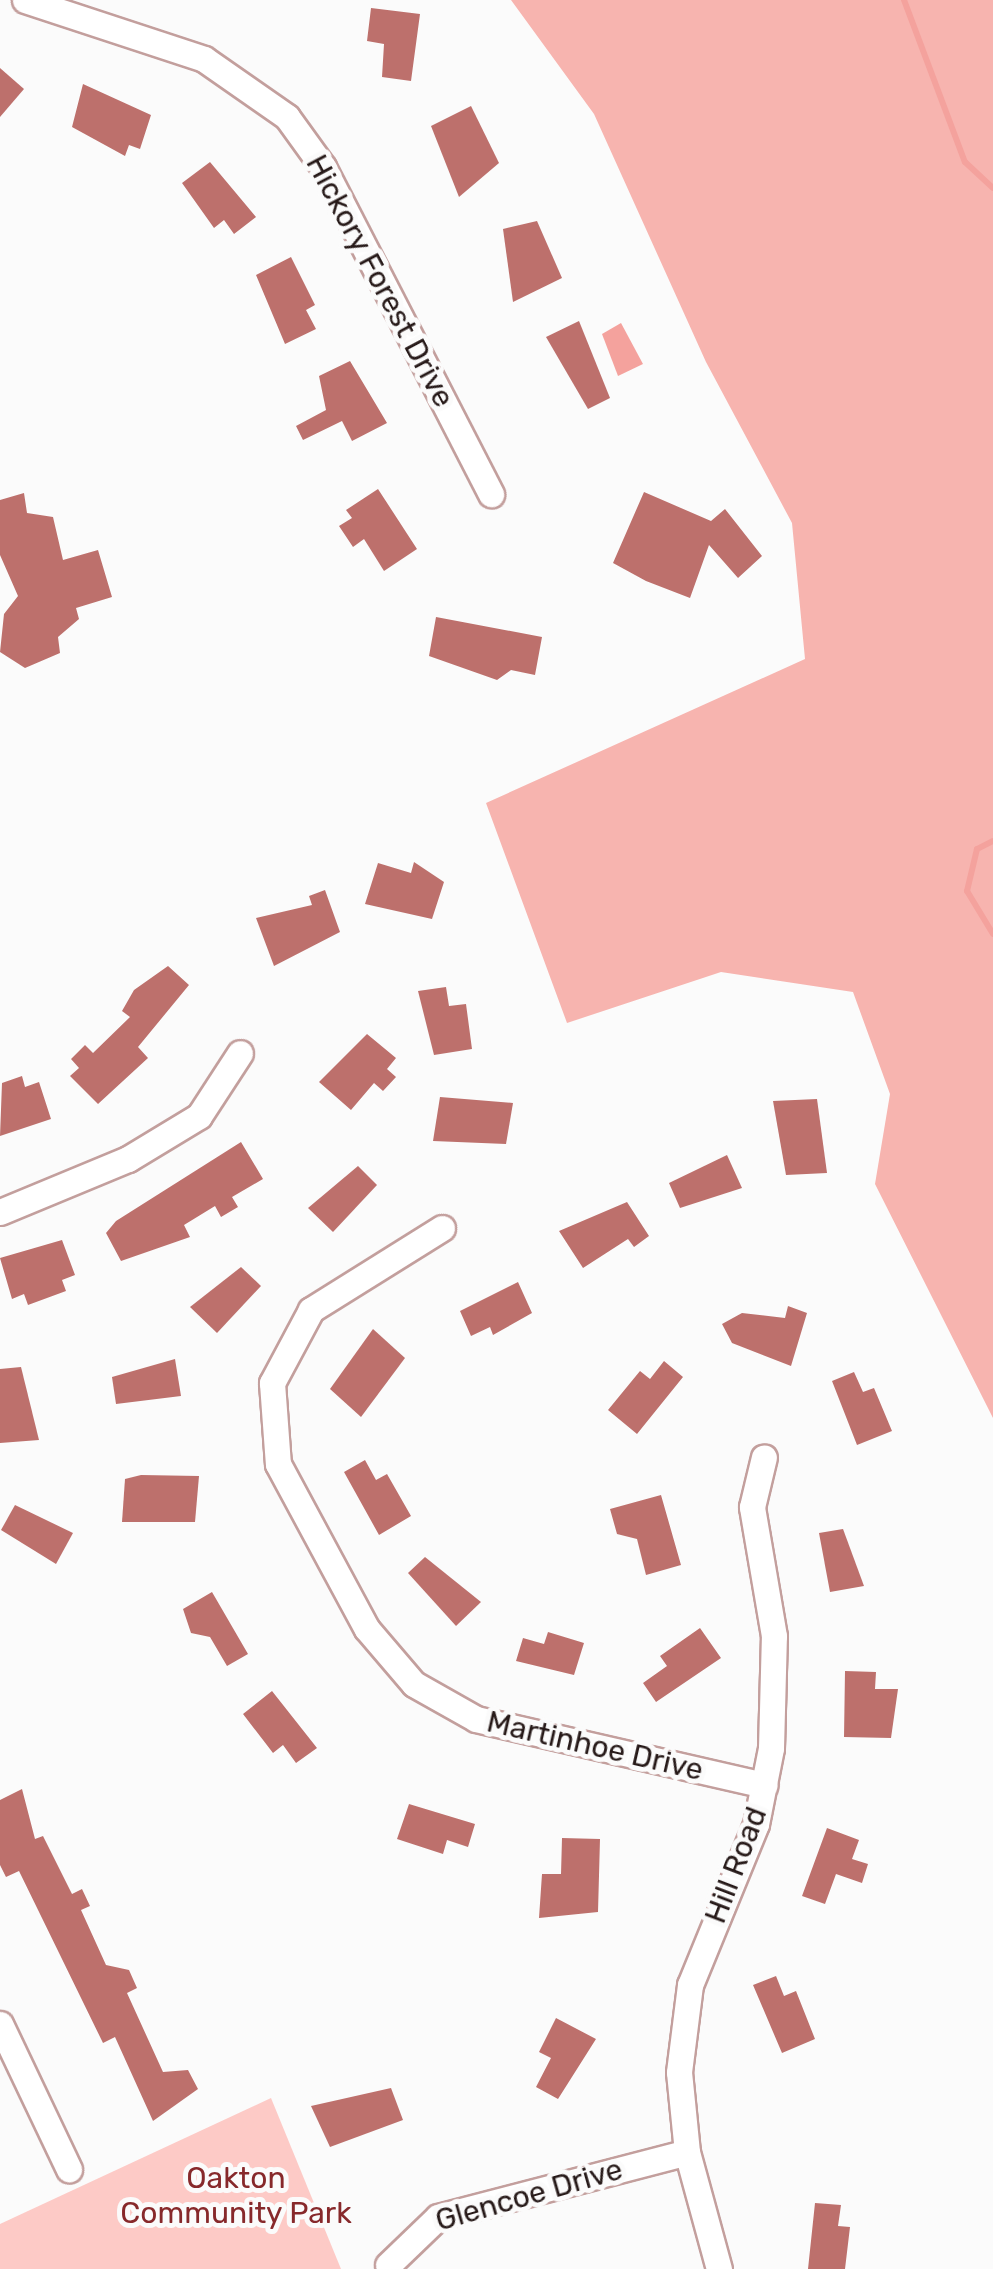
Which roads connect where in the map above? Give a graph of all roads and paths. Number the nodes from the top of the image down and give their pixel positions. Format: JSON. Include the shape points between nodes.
{"nodes":[{"id":1,"x":25,"y":0,"type":"edge"},
{"id":2,"x":490,"y":494,"type":"dead end"},
{"id":3,"x":240,"y":1054,"type":"dead end"},
{"id":4,"x":0,"y":1212,"type":"edge"},
{"id":5,"x":442,"y":1228,"type":"dead end"},
{"id":6,"x":764,"y":1457,"type":"dead end"},
{"id":7,"x":765,"y":1785,"type":"junction"},
{"id":8,"x":2,"y":2034,"type":"edge"},
{"id":9,"x":688,"y":2152,"type":"junction"},
{"id":10,"x":69,"y":2169,"type":"dead end"},
{"id":11,"x":388,"y":2265,"type":"dead end"},
{"id":12,"x":719,"y":2269,"type":"edge"}],
"edges":[{"from":1,"to":2,"type":"street","name":"Hickory Forest Drive","via":[[204,59],[287,117],[323,167]]},
{"from":3,"to":4,"type":"street","via":[[199,1116],[128,1160]]},
{"from":5,"to":7,"type":"street","name":"Martinhoe Drive","via":[[311,1310],[272,1384],[278,1464],[366,1629],[414,1684],[476,1719]]},
{"from":6,"to":7,"type":"street","name":"Hill Road","via":[[752,1508],[774,1636]]},
{"from":7,"to":9,"type":"street","name":"Hill Road","via":[[690,1985],[679,2072]]},
{"from":8,"to":10,"type":"street"},
{"from":9,"to":11,"type":"street","name":"Glencoe Drive","via":[[438,2217]]},
{"from":9,"to":12,"type":"street","name":"Hill Road"}]}
